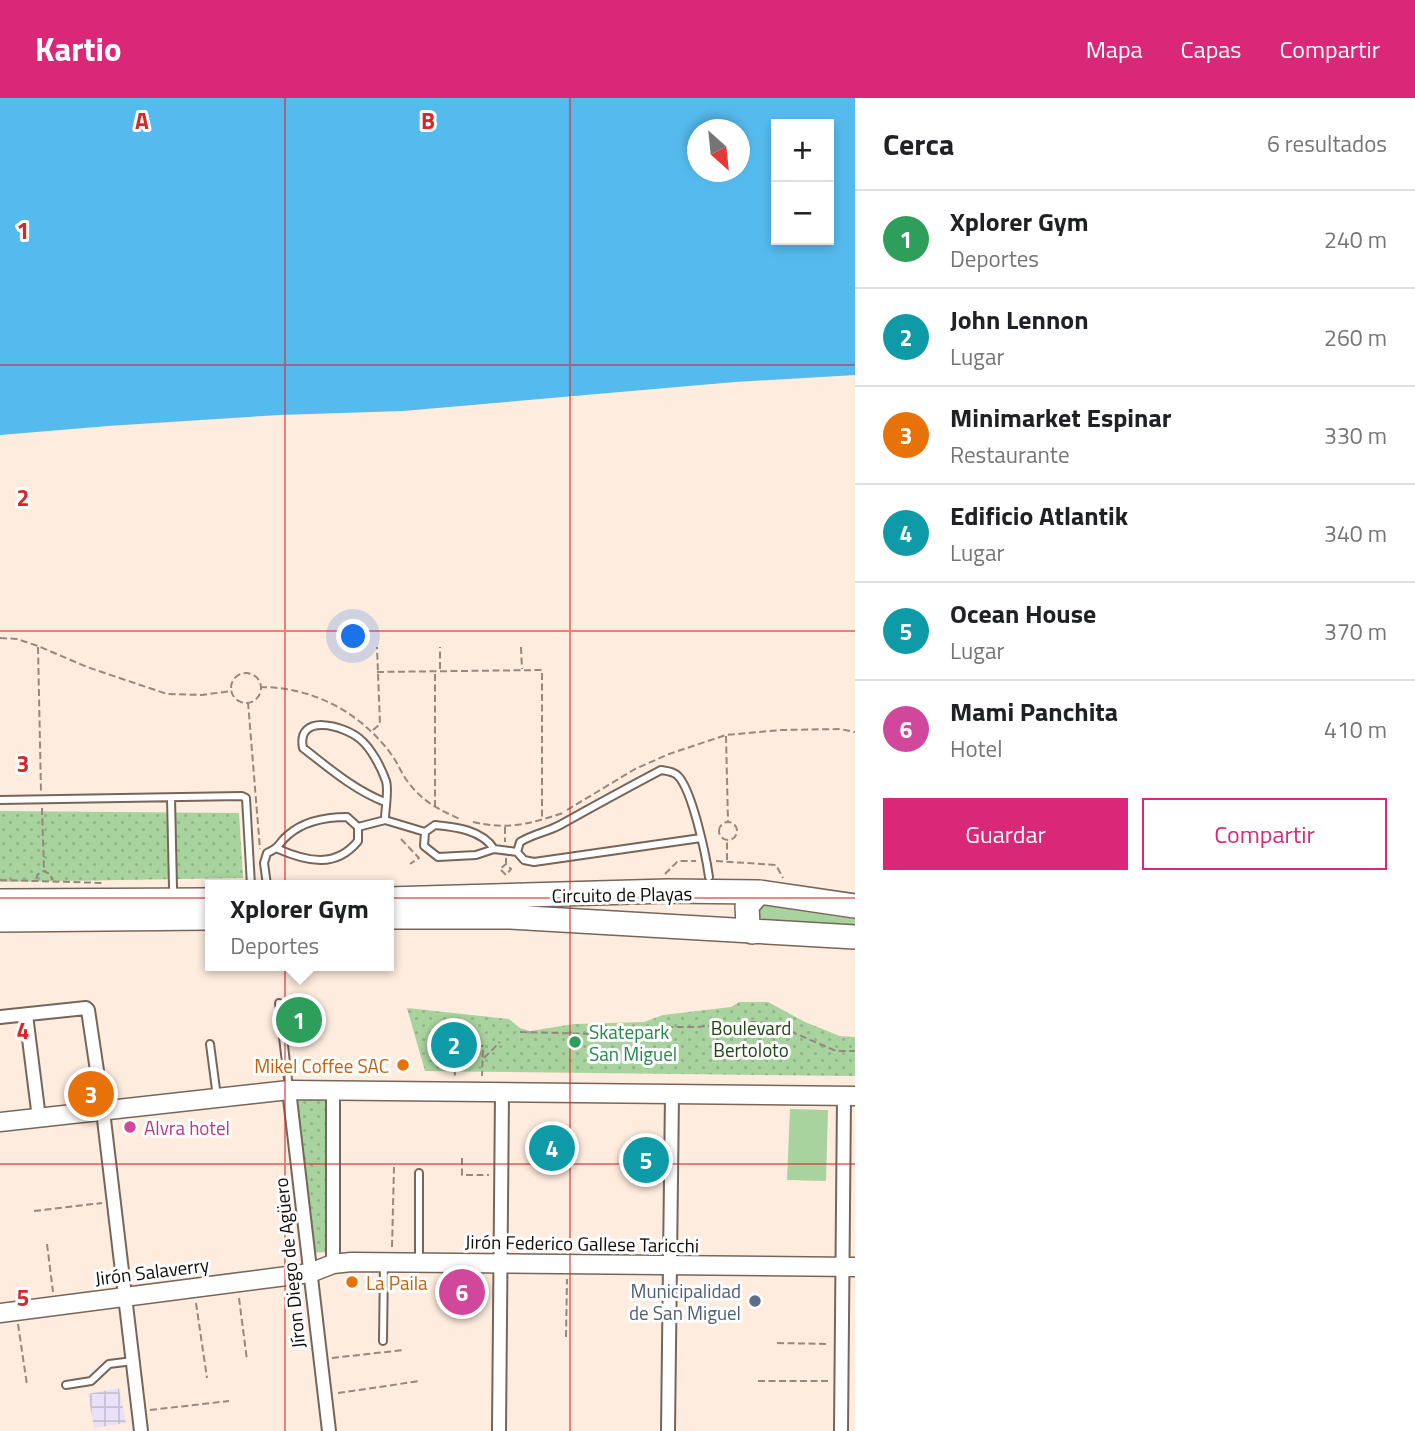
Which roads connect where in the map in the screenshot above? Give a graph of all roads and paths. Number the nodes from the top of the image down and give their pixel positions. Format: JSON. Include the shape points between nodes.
{"nodes":[{"id":1,"x":0,"y":638,"type":"edge"},
{"id":2,"x":38,"y":646,"type":"junction"},
{"id":3,"x":377,"y":647,"type":"dead end"},
{"id":4,"x":440,"y":647,"type":"dead end"},
{"id":5,"x":522,"y":647,"type":"dead end"},
{"id":6,"x":440,"y":670,"type":"junction"},
{"id":7,"x":522,"y":670,"type":"junction"},
{"id":8,"x":435,"y":671,"type":"junction"},
{"id":9,"x":377,"y":672,"type":"junction"},
{"id":10,"x":260,"y":687,"type":"junction"},
{"id":11,"x":232,"y":691,"type":"junction"},
{"id":12,"x":248,"y":702,"type":"junction"},
{"id":13,"x":371,"y":732,"type":"junction"},
{"id":14,"x":855,"y":732,"type":"edge"},
{"id":15,"x":726,"y":735,"type":"junction"},
{"id":16,"x":171,"y":798,"type":"junction"},
{"id":17,"x":42,"y":799,"type":"junction"},
{"id":18,"x":0,"y":800,"type":"edge"},
{"id":19,"x":385,"y":802,"type":"junction"},
{"id":20,"x":435,"y":808,"type":"junction"},
{"id":21,"x":385,"y":820,"type":"junction"},
{"id":22,"x":542,"y":820,"type":"junction"},
{"id":23,"x":727,"y":821,"type":"junction"},
{"id":24,"x":358,"y":827,"type":"junction"},
{"id":25,"x":425,"y":832,"type":"junction"},
{"id":26,"x":701,"y":838,"type":"junction"},
{"id":27,"x":401,"y":839,"type":"dead end"},
{"id":28,"x":727,"y":840,"type":"junction"},
{"id":29,"x":278,"y":849,"type":"junction"},
{"id":30,"x":494,"y":849,"type":"junction"},
{"id":31,"x":517,"y":852,"type":"junction"},
{"id":32,"x":261,"y":859,"type":"dead end"},
{"id":33,"x":727,"y":861,"type":"dead end"},
{"id":34,"x":410,"y":864,"type":"dead end"},
{"id":35,"x":44,"y":872,"type":"junction"},
{"id":36,"x":251,"y":880,"type":"edge"},
{"id":37,"x":266,"y":880,"type":"edge"},
{"id":38,"x":36,"y":881,"type":"dead end"},
{"id":39,"x":52,"y":881,"type":"dead end"},
{"id":40,"x":709,"y":885,"type":"junction"},
{"id":41,"x":173,"y":888,"type":"dead end"},
{"id":42,"x":760,"y":892,"type":"junction"},
{"id":43,"x":394,"y":899,"type":"edge"},
{"id":44,"x":205,"y":900,"type":"edge"},
{"id":45,"x":0,"y":901,"type":"edge"},
{"id":46,"x":855,"y":906,"type":"edge"},
{"id":47,"x":394,"y":917,"type":"edge"},
{"id":48,"x":205,"y":918,"type":"edge"},
{"id":49,"x":0,"y":920,"type":"edge"},
{"id":50,"x":724,"y":931,"type":"junction"},
{"id":51,"x":752,"y":932,"type":"junction"},
{"id":52,"x":855,"y":937,"type":"edge"},
{"id":53,"x":279,"y":1003,"type":"dead end"},
{"id":54,"x":26,"y":1015,"type":"junction"},
{"id":55,"x":0,"y":1017,"type":"edge"},
{"id":56,"x":520,"y":1032,"type":"dead end"},
{"id":57,"x":500,"y":1042,"type":"dead end"},
{"id":58,"x":211,"y":1044,"type":"dead end"},
{"id":59,"x":465,"y":1046,"type":"junction"},
{"id":60,"x":855,"y":1051,"type":"edge"},
{"id":61,"x":454,"y":1057,"type":"junction"},
{"id":62,"x":483,"y":1059,"type":"junction"},
{"id":63,"x":289,"y":1090,"type":"junction"},
{"id":64,"x":332,"y":1090,"type":"junction"},
{"id":65,"x":455,"y":1092,"type":"junction"},
{"id":66,"x":481,"y":1093,"type":"junction"},
{"id":67,"x":502,"y":1093,"type":"junction"},
{"id":68,"x":672,"y":1094,"type":"junction"},
{"id":69,"x":850,"y":1096,"type":"edge"},
{"id":70,"x":218,"y":1098,"type":"junction"},
{"id":71,"x":103,"y":1111,"type":"junction"},
{"id":72,"x":39,"y":1118,"type":"junction"},
{"id":73,"x":0,"y":1122,"type":"edge"},
{"id":74,"x":462,"y":1158,"type":"dead end"},
{"id":75,"x":394,"y":1167,"type":"dead end"},
{"id":76,"x":419,"y":1173,"type":"dead end"},
{"id":77,"x":501,"y":1175,"type":"junction"},
{"id":78,"x":113,"y":1201,"type":"junction"},
{"id":79,"x":34,"y":1211,"type":"dead end"},
{"id":80,"x":47,"y":1244,"type":"dead end"},
{"id":81,"x":388,"y":1262,"type":"junction"},
{"id":82,"x":418,"y":1262,"type":"junction"},
{"id":83,"x":500,"y":1263,"type":"junction"},
{"id":84,"x":568,"y":1264,"type":"junction"},
{"id":85,"x":333,"y":1265,"type":"junction"},
{"id":86,"x":671,"y":1265,"type":"junction"},
{"id":87,"x":849,"y":1267,"type":"edge"},
{"id":88,"x":310,"y":1273,"type":"junction"},
{"id":89,"x":237,"y":1282,"type":"junction"},
{"id":90,"x":194,"y":1287,"type":"junction"},
{"id":91,"x":125,"y":1296,"type":"junction"},
{"id":92,"x":54,"y":1306,"type":"junction"},
{"id":93,"x":8,"y":1312,"type":"edge"},
{"id":94,"x":566,"y":1337,"type":"dead end"},
{"id":95,"x":383,"y":1341,"type":"dead end"},
{"id":96,"x":777,"y":1343,"type":"dead end"},
{"id":97,"x":842,"y":1344,"type":"junction"},
{"id":98,"x":404,"y":1350,"type":"dead end"},
{"id":99,"x":320,"y":1359,"type":"junction"},
{"id":100,"x":247,"y":1360,"type":"dead end"},
{"id":101,"x":132,"y":1361,"type":"junction"},
{"id":102,"x":206,"y":1378,"type":"dead end"},
{"id":103,"x":420,"y":1381,"type":"dead end"},
{"id":104,"x":758,"y":1381,"type":"dead end"},
{"id":105,"x":841,"y":1381,"type":"junction"},
{"id":106,"x":27,"y":1385,"type":"dead end"},
{"id":107,"x":66,"y":1385,"type":"dead end"},
{"id":108,"x":324,"y":1395,"type":"junction"},
{"id":109,"x":229,"y":1401,"type":"dead end"},
{"id":110,"x":139,"y":1411,"type":"junction"},
{"id":111,"x":141,"y":1431,"type":"edge"},
{"id":112,"x":328,"y":1431,"type":"edge"},
{"id":113,"x":499,"y":1431,"type":"edge"},
{"id":114,"x":668,"y":1431,"type":"edge"},
{"id":115,"x":841,"y":1431,"type":"edge"}],
"edges":[{"from":1,"to":2,"type":"path"},
{"from":2,"to":11,"type":"path","via":[[167,694]]},
{"from":2,"to":17,"type":"path"},
{"from":3,"to":9,"type":"path"},
{"from":4,"to":6,"type":"path"},
{"from":5,"to":7,"type":"path"},
{"from":6,"to":7,"type":"path"},
{"from":6,"to":8,"type":"path"},
{"from":7,"to":22,"type":"path","via":[[542,670]]},
{"from":8,"to":9,"type":"path"},
{"from":8,"to":20,"type":"path"},
{"from":9,"to":13,"type":"path","via":[[380,724]]},
{"from":10,"to":11,"type":"path","via":[[254,676],[246,673],[234,679]]},
{"from":10,"to":12,"type":"path","via":[[258,697]]},
{"from":10,"to":13,"type":"path","via":[[308,693],[342,708]]},
{"from":11,"to":12,"type":"path","via":[[237,700]]},
{"from":12,"to":32,"type":"path"},
{"from":13,"to":20,"type":"path","via":[[407,781]]},
{"from":14,"to":15,"type":"path","via":[[780,730]]},
{"from":15,"to":22,"type":"path","via":[[635,769],[564,812]]},
{"from":15,"to":23,"type":"path"},
{"from":16,"to":17,"type":"lane"},
{"from":16,"to":36,"type":"lane","via":[[246,798]]},
{"from":16,"to":41,"type":"lane"},
{"from":17,"to":18,"type":"lane"},
{"from":17,"to":35,"type":"path"},
{"from":19,"to":19,"type":"lane","via":[[387,784],[361,739],[341,727],[320,724],[305,731],[303,748],[343,780]]},
{"from":19,"to":21,"type":"lane"},
{"from":20,"to":22,"type":"path","via":[[485,825]]},
{"from":21,"to":24,"type":"lane"},
{"from":21,"to":25,"type":"lane"},
{"from":23,"to":28,"type":"path","via":[[719,832]]},
{"from":23,"to":28,"type":"path","via":[[738,831]]},
{"from":24,"to":29,"type":"lane","via":[[347,817],[326,817],[288,835]]},
{"from":24,"to":29,"type":"lane","via":[[358,841],[348,853],[331,860]]},
{"from":25,"to":30,"type":"lane","via":[[435,825],[451,826],[474,832]]},
{"from":25,"to":30,"type":"lane","via":[[424,846],[438,857]]},
{"from":26,"to":31,"type":"lane","via":[[534,862]]},
{"from":26,"to":31,"type":"lane","via":[[680,777],[661,770],[557,826],[532,834],[520,842]]},
{"from":26,"to":40,"type":"lane"},
{"from":27,"to":34,"type":"path","via":[[419,858]]},
{"from":28,"to":33,"type":"path"},
{"from":29,"to":37,"type":"lane","via":[[267,853]]},
{"from":30,"to":31,"type":"lane"},
{"from":35,"to":38,"type":"path"},
{"from":35,"to":39,"type":"path","via":[[51,874]]},
{"from":40,"to":42,"type":"highway","name":"Circuito de Playas"},
{"from":40,"to":43,"type":"highway","name":"Circuito de Playas","via":[[668,891]]},
{"from":40,"to":50,"type":"highway","via":[[729,906],[729,924]]},
{"from":42,"to":46,"type":"highway","name":"Circuito de Playas"},
{"from":42,"to":51,"type":"highway","via":[[747,906]]},
{"from":44,"to":45,"type":"highway"},
{"from":47,"to":50,"type":"highway","name":"Circuito de Playas","via":[[510,917]]},
{"from":48,"to":49,"type":"highway"},
{"from":50,"to":51,"type":"highway","name":"Circuito de Playas"},
{"from":51,"to":52,"type":"highway","name":"Circuito de Playas"},
{"from":53,"to":63,"type":"lane"},
{"from":54,"to":55,"type":"street"},
{"from":54,"to":71,"type":"street","via":[[88,1010]]},
{"from":54,"to":72,"type":"street"},
{"from":56,"to":60,"type":"path","via":[[631,1035],[672,1027],[771,1023],[836,1051]]},
{"from":57,"to":62,"type":"path"},
{"from":58,"to":70,"type":"lane"},
{"from":59,"to":61,"type":"path"},
{"from":59,"to":61,"type":"path","via":[[457,1033],[443,1037],[441,1049]]},
{"from":59,"to":62,"type":"path","via":[[483,1046]]},
{"from":61,"to":65,"type":"path"},
{"from":62,"to":66,"type":"path"},
{"from":63,"to":64,"type":"main road"},
{"from":63,"to":70,"type":"main road"},
{"from":63,"to":88,"type":"street","name":"Jíron Diego de Agüero"},
{"from":64,"to":65,"type":"main road"},
{"from":64,"to":85,"type":"street"},
{"from":65,"to":66,"type":"main road"},
{"from":66,"to":67,"type":"main road"},
{"from":67,"to":68,"type":"main road"},
{"from":67,"to":77,"type":"street"},
{"from":68,"to":69,"type":"main road"},
{"from":68,"to":86,"type":"street"},
{"from":69,"to":87,"type":"street"},
{"from":70,"to":71,"type":"main road"},
{"from":71,"to":72,"type":"main road"},
{"from":71,"to":78,"type":"street"},
{"from":72,"to":73,"type":"main road"},
{"from":74,"to":77,"type":"path","via":[[462,1175]]},
{"from":75,"to":81,"type":"path"},
{"from":76,"to":82,"type":"lane"},
{"from":77,"to":83,"type":"street"},
{"from":78,"to":79,"type":"path"},
{"from":78,"to":91,"type":"street"},
{"from":80,"to":92,"type":"path"},
{"from":81,"to":82,"type":"main road","name":"Jirón Federico Gallese Taricchi"},
{"from":81,"to":85,"type":"main road","name":"Jirón Federico Gallese Taricchi"},
{"from":81,"to":95,"type":"lane"},
{"from":82,"to":83,"type":"main road","name":"Jirón Federico Gallese Taricchi"},
{"from":83,"to":84,"type":"main road","name":"Jirón Federico Gallese Taricchi"},
{"from":83,"to":113,"type":"street"},
{"from":84,"to":86,"type":"main road","name":"Jirón Federico Gallese Taricchi"},
{"from":84,"to":94,"type":"path"},
{"from":85,"to":88,"type":"main road","name":"Jirón Federico Gallese Taricchi"},
{"from":86,"to":87,"type":"main road","name":"Jirón Federico Gallese Taricchi"},
{"from":86,"to":114,"type":"street"},
{"from":87,"to":97,"type":"street"},
{"from":88,"to":89,"type":"main road","name":"Jirón Salaverry"},
{"from":88,"to":99,"type":"street","name":"Jíron Diego de Agüero"},
{"from":89,"to":90,"type":"main road","name":"Jirón Salaverry"},
{"from":89,"to":100,"type":"path"},
{"from":90,"to":91,"type":"main road","name":"Jirón Salaverry"},
{"from":90,"to":102,"type":"path"},
{"from":91,"to":92,"type":"main road","name":"Jirón Salaverry"},
{"from":91,"to":101,"type":"street"},
{"from":92,"to":93,"type":"main road","name":"Jirón Salaverry"},
{"from":93,"to":106,"type":"path"},
{"from":96,"to":97,"type":"path"},
{"from":97,"to":105,"type":"street"},
{"from":98,"to":99,"type":"path"},
{"from":99,"to":108,"type":"street","name":"Jíron Diego de Agüero"},
{"from":101,"to":107,"type":"lane","via":[[109,1364],[91,1381]]},
{"from":101,"to":110,"type":"street"},
{"from":103,"to":108,"type":"path"},
{"from":104,"to":105,"type":"path"},
{"from":105,"to":115,"type":"street"},
{"from":108,"to":112,"type":"street","name":"Jíron Diego de Agüero"},
{"from":109,"to":110,"type":"path"},
{"from":110,"to":111,"type":"street"}]}
